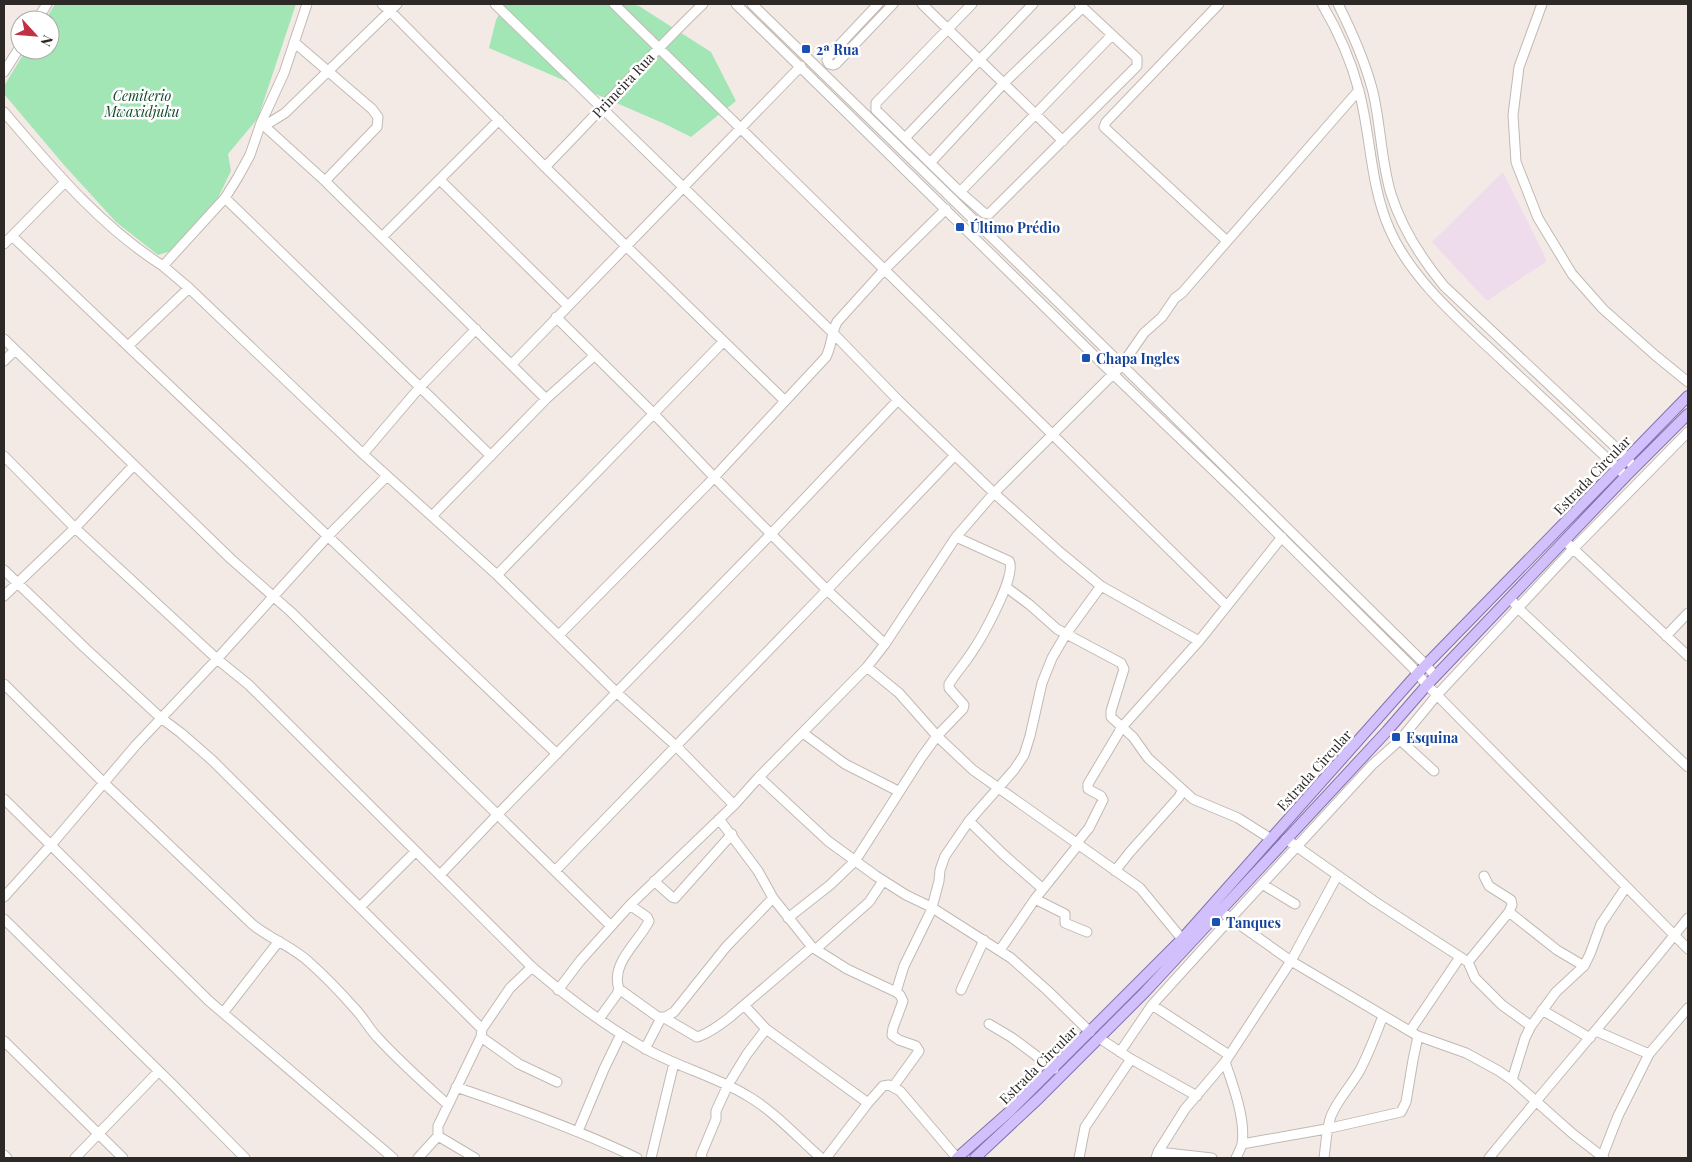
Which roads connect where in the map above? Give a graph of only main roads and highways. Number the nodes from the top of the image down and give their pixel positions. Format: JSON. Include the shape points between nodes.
{"nodes":[{"id":1,"x":1688,"y":396,"type":"edge"},
{"id":2,"x":1688,"y":414,"type":"edge"},
{"id":3,"x":957,"y":1158,"type":"edge"},
{"id":4,"x":975,"y":1158,"type":"edge"}],
"edges":[{"from":1,"to":3,"type":"main road","name":"Estrada Circular","via":[[1418,673],[1182,939],[1010,1112]]},
{"from":2,"to":4,"type":"main road","via":[[1435,676],[1145,992]]}]}
